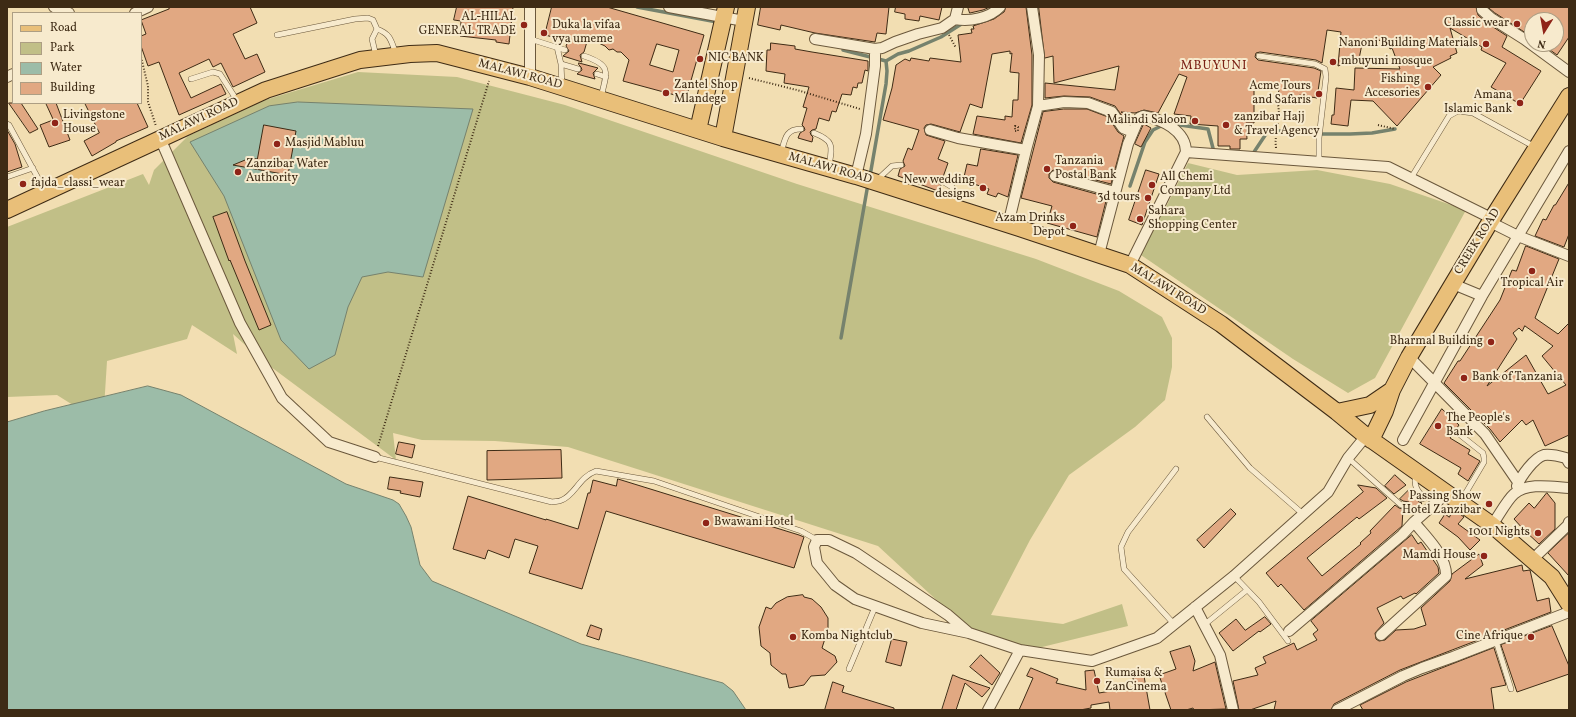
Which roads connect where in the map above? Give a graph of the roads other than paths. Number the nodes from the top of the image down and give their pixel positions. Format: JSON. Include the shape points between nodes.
{"nodes":[{"id":1,"x":54,"y":7,"type":"edge"},
{"id":2,"x":148,"y":7,"type":"edge"},
{"id":3,"x":530,"y":7,"type":"edge"},
{"id":4,"x":669,"y":7,"type":"edge"},
{"id":5,"x":958,"y":7,"type":"edge"},
{"id":6,"x":1000,"y":7,"type":"edge"},
{"id":7,"x":1032,"y":7,"type":"edge"},
{"id":8,"x":1482,"y":7,"type":"edge"},
{"id":9,"x":66,"y":12,"type":"edge"},
{"id":10,"x":137,"y":12,"type":"edge"},
{"id":11,"x":725,"y":12,"type":"edge"},
{"id":12,"x":746,"y":14,"type":"edge"},
{"id":13,"x":955,"y":19,"type":"junction"},
{"id":14,"x":377,"y":29,"type":"junction"},
{"id":15,"x":277,"y":35,"type":"dead end"},
{"id":16,"x":530,"y":39,"type":"junction"},
{"id":17,"x":815,"y":39,"type":"dead end"},
{"id":18,"x":557,"y":47,"type":"junction"},
{"id":19,"x":565,"y":50,"type":"dead end"},
{"id":20,"x":875,"y":52,"type":"junction"},
{"id":21,"x":396,"y":55,"type":"junction"},
{"id":22,"x":584,"y":56,"type":"dead end"},
{"id":23,"x":1259,"y":56,"type":"dead end"},
{"id":24,"x":376,"y":58,"type":"junction"},
{"id":25,"x":561,"y":64,"type":"junction"},
{"id":26,"x":578,"y":69,"type":"dead end"},
{"id":27,"x":1569,"y":72,"type":"edge"},
{"id":28,"x":596,"y":74,"type":"dead end"},
{"id":29,"x":530,"y":77,"type":"junction"},
{"id":30,"x":606,"y":77,"type":"junction"},
{"id":31,"x":191,"y":79,"type":"dead end"},
{"id":32,"x":562,"y":87,"type":"junction"},
{"id":33,"x":1569,"y":96,"type":"edge"},
{"id":34,"x":600,"y":99,"type":"junction"},
{"id":35,"x":238,"y":102,"type":"junction"},
{"id":36,"x":1038,"y":106,"type":"junction"},
{"id":37,"x":7,"y":124,"type":"edge"},
{"id":38,"x":801,"y":129,"type":"dead end"},
{"id":39,"x":698,"y":130,"type":"junction"},
{"id":40,"x":930,"y":130,"type":"dead end"},
{"id":41,"x":1133,"y":132,"type":"junction"},
{"id":42,"x":814,"y":133,"type":"dead end"},
{"id":43,"x":160,"y":138,"type":"junction"},
{"id":44,"x":723,"y":138,"type":"junction"},
{"id":45,"x":1536,"y":147,"type":"junction"},
{"id":46,"x":1026,"y":150,"type":"junction"},
{"id":47,"x":1569,"y":151,"type":"edge"},
{"id":48,"x":1186,"y":152,"type":"junction"},
{"id":49,"x":780,"y":154,"type":"junction"},
{"id":50,"x":1319,"y":162,"type":"junction"},
{"id":51,"x":902,"y":165,"type":"dead end"},
{"id":52,"x":33,"y":168,"type":"junction"},
{"id":53,"x":829,"y":168,"type":"junction"},
{"id":54,"x":7,"y":176,"type":"edge"},
{"id":55,"x":856,"y":176,"type":"junction"},
{"id":56,"x":1055,"y":176,"type":"dead end"},
{"id":57,"x":1411,"y":178,"type":"junction"},
{"id":58,"x":942,"y":181,"type":"dead end"},
{"id":59,"x":875,"y":182,"type":"junction"},
{"id":60,"x":1115,"y":192,"type":"junction"},
{"id":61,"x":46,"y":193,"type":"junction"},
{"id":62,"x":7,"y":210,"type":"edge"},
{"id":63,"x":960,"y":210,"type":"junction"},
{"id":64,"x":1491,"y":221,"type":"junction"},
{"id":65,"x":1008,"y":225,"type":"junction"},
{"id":66,"x":1518,"y":236,"type":"junction"},
{"id":67,"x":1099,"y":254,"type":"junction"},
{"id":68,"x":1569,"y":256,"type":"edge"},
{"id":69,"x":1130,"y":265,"type":"junction"},
{"id":70,"x":1453,"y":284,"type":"junction"},
{"id":71,"x":1482,"y":296,"type":"junction"},
{"id":72,"x":1409,"y":357,"type":"junction"},
{"id":73,"x":1434,"y":383,"type":"junction"},
{"id":74,"x":1392,"y":390,"type":"junction"},
{"id":75,"x":1337,"y":412,"type":"junction"},
{"id":76,"x":1207,"y":417,"type":"dead end"},
{"id":77,"x":1459,"y":434,"type":"dead end"},
{"id":78,"x":1368,"y":438,"type":"junction"},
{"id":79,"x":1402,"y":440,"type":"dead end"},
{"id":80,"x":375,"y":457,"type":"joint"},
{"id":81,"x":1348,"y":458,"type":"junction"},
{"id":82,"x":1569,"y":463,"type":"edge"},
{"id":83,"x":1176,"y":469,"type":"dead end"},
{"id":84,"x":1417,"y":472,"type":"junction"},
{"id":85,"x":1518,"y":482,"type":"junction"},
{"id":86,"x":1569,"y":488,"type":"edge"},
{"id":87,"x":1514,"y":494,"type":"junction"},
{"id":88,"x":1450,"y":495,"type":"junction"},
{"id":89,"x":1407,"y":505,"type":"dead end"},
{"id":90,"x":1303,"y":514,"type":"junction"},
{"id":91,"x":1414,"y":522,"type":"junction"},
{"id":92,"x":1569,"y":522,"type":"edge"},
{"id":93,"x":1492,"y":525,"type":"junction"},
{"id":94,"x":817,"y":540,"type":"junction"},
{"id":95,"x":1534,"y":559,"type":"junction"},
{"id":96,"x":1234,"y":576,"type":"junction"},
{"id":97,"x":1247,"y":590,"type":"junction"},
{"id":98,"x":1569,"y":604,"type":"edge"},
{"id":99,"x":875,"y":607,"type":"junction"},
{"id":100,"x":1195,"y":608,"type":"junction"},
{"id":101,"x":1569,"y":612,"type":"edge"},
{"id":102,"x":1175,"y":624,"type":"junction"},
{"id":103,"x":1204,"y":625,"type":"junction"},
{"id":104,"x":969,"y":633,"type":"junction"},
{"id":105,"x":1381,"y":635,"type":"dead end"},
{"id":106,"x":1288,"y":636,"type":"joint"},
{"id":107,"x":1496,"y":641,"type":"junction"},
{"id":108,"x":1020,"y":650,"type":"junction"},
{"id":109,"x":849,"y":669,"type":"dead end"},
{"id":110,"x":1511,"y":689,"type":"dead end"},
{"id":111,"x":988,"y":710,"type":"edge"},
{"id":112,"x":1233,"y":710,"type":"edge"},
{"id":113,"x":1337,"y":710,"type":"edge"}],
"edges":[{"from":1,"to":9,"type":"street"},
{"from":2,"to":10,"type":"street"},
{"from":3,"to":16,"type":"street"},
{"from":4,"to":11,"type":"street"},
{"from":5,"to":13,"type":"street"},
{"from":6,"to":13,"type":"street","via":[[984,17]]},
{"from":7,"to":36,"type":"street","via":[[1039,55]]},
{"from":8,"to":27,"type":"street","via":[[1490,18]]},
{"from":11,"to":12,"type":"street"},
{"from":11,"to":39,"type":"main road"},
{"from":12,"to":44,"type":"main road"},
{"from":13,"to":20,"type":"street","via":[[942,28],[918,34]]},
{"from":14,"to":15,"type":"lane","via":[[373,20],[368,18]]},
{"from":14,"to":21,"type":"lane","via":[[390,37]]},
{"from":14,"to":24,"type":"lane","via":[[372,39]]},
{"from":16,"to":18,"type":"lane"},
{"from":16,"to":29,"type":"street"},
{"from":17,"to":20,"type":"street"},
{"from":18,"to":19,"type":"lane"},
{"from":18,"to":25,"type":"lane"},
{"from":20,"to":55,"type":"street","via":[[866,134]]},
{"from":21,"to":24,"type":"main road","name":"MALAWI ROAD"},
{"from":21,"to":29,"type":"main road","name":"MALAWI ROAD","via":[[437,53]]},
{"from":22,"to":30,"type":"lane","via":[[602,64]]},
{"from":23,"to":50,"type":"lane","via":[[1315,64],[1325,69]]},
{"from":24,"to":35,"type":"main road","name":"MALAWI ROAD","via":[[360,60],[266,90]]},
{"from":25,"to":26,"type":"lane"},
{"from":25,"to":32,"type":"lane"},
{"from":28,"to":30,"type":"lane"},
{"from":29,"to":32,"type":"main road","name":"MALAWI ROAD"},
{"from":30,"to":34,"type":"lane"},
{"from":31,"to":35,"type":"lane","via":[[212,72],[220,74]]},
{"from":32,"to":34,"type":"main road","name":"MALAWI ROAD"},
{"from":33,"to":45,"type":"main road","name":"CREEK ROAD"},
{"from":34,"to":39,"type":"main road","name":"MALAWI ROAD"},
{"from":35,"to":43,"type":"main road","name":"MALAWI ROAD"},
{"from":36,"to":41,"type":"street","via":[[1064,102],[1088,103],[1112,112],[1123,128]]},
{"from":36,"to":46,"type":"street"},
{"from":37,"to":52,"type":"lane"},
{"from":38,"to":49,"type":"lane","via":[[790,131]]},
{"from":39,"to":44,"type":"main road","name":"MALAWI ROAD"},
{"from":40,"to":46,"type":"street","via":[[958,138]]},
{"from":41,"to":48,"type":"street","via":[[1141,116],[1160,121],[1173,128],[1184,140]]},
{"from":41,"to":60,"type":"street"},
{"from":42,"to":53,"type":"lane","via":[[830,142],[832,149]]},
{"from":43,"to":61,"type":"main road","name":"MALAWI ROAD"},
{"from":43,"to":80,"type":"street","via":[[240,323],[282,398],[329,442]]},
{"from":44,"to":49,"type":"main road","name":"MALAWI ROAD"},
{"from":45,"to":57,"type":"lane","via":[[1473,113],[1458,111],[1449,116]]},
{"from":45,"to":64,"type":"main road","name":"CREEK ROAD"},
{"from":46,"to":65,"type":"street"},
{"from":47,"to":66,"type":"street"},
{"from":48,"to":50,"type":"street"},
{"from":48,"to":69,"type":"street"},
{"from":49,"to":53,"type":"main road","name":"MALAWI ROAD"},
{"from":50,"to":57,"type":"street","via":[[1388,167]]},
{"from":51,"to":59,"type":"lane","via":[[892,166]]},
{"from":52,"to":54,"type":"lane"},
{"from":52,"to":61,"type":"lane"},
{"from":53,"to":55,"type":"main road","name":"MALAWI ROAD"},
{"from":55,"to":59,"type":"main road","name":"MALAWI ROAD"},
{"from":56,"to":60,"type":"street"},
{"from":57,"to":64,"type":"street"},
{"from":58,"to":63,"type":"lane","via":[[954,190]]},
{"from":59,"to":63,"type":"main road","name":"MALAWI ROAD"},
{"from":60,"to":67,"type":"street"},
{"from":61,"to":62,"type":"main road","name":"MALAWI ROAD"},
{"from":63,"to":65,"type":"main road","name":"MALAWI ROAD"},
{"from":64,"to":66,"type":"street"},
{"from":64,"to":70,"type":"main road","name":"CREEK ROAD"},
{"from":65,"to":67,"type":"main road","name":"MALAWI ROAD"},
{"from":66,"to":68,"type":"street"},
{"from":66,"to":71,"type":"street"},
{"from":67,"to":69,"type":"main road","name":"MALAWI ROAD"},
{"from":69,"to":75,"type":"main road","name":"MALAWI ROAD","via":[[1220,324]]},
{"from":70,"to":71,"type":"street"},
{"from":70,"to":72,"type":"main road","name":"CREEK ROAD"},
{"from":71,"to":73,"type":"street"},
{"from":72,"to":73,"type":"street"},
{"from":72,"to":74,"type":"main road","name":"CREEK ROAD"},
{"from":73,"to":79,"type":"street"},
{"from":73,"to":85,"type":"street","via":[[1484,434]]},
{"from":74,"to":75,"type":"main road","name":"CREEK ROAD","via":[[1370,405]]},
{"from":74,"to":78,"type":"main road","name":"CREEK ROAD","via":[[1385,411]]},
{"from":75,"to":78,"type":"main road","name":"MALAWI ROAD"},
{"from":76,"to":90,"type":"lane","via":[[1250,468]]},
{"from":77,"to":88,"type":"lane","via":[[1482,454],[1484,462]]},
{"from":78,"to":81,"type":"street"},
{"from":78,"to":84,"type":"main road","name":"MALAWI ROAD"},
{"from":80,"to":94,"type":"lane","via":[[552,502],[562,500],[589,474],[596,471],[654,481],[801,531]]},
{"from":81,"to":89,"type":"lane","via":[[1401,505]]},
{"from":81,"to":90,"type":"street","via":[[1328,492]]},
{"from":82,"to":85,"type":"street","via":[[1566,458],[1543,456],[1523,472]]},
{"from":83,"to":102,"type":"lane","via":[[1128,532],[1121,547],[1124,569]]},
{"from":84,"to":88,"type":"main road","name":"MALAWI ROAD"},
{"from":84,"to":88,"type":"lane","via":[[1416,488],[1423,498]]},
{"from":85,"to":87,"type":"street"},
{"from":86,"to":87,"type":"street","via":[[1543,486],[1527,488]]},
{"from":87,"to":93,"type":"street"},
{"from":88,"to":91,"type":"street"},
{"from":88,"to":93,"type":"main road","name":"MALAWI ROAD"},
{"from":90,"to":96,"type":"street"},
{"from":91,"to":105,"type":"street","via":[[1438,552],[1446,568],[1446,576]]},
{"from":91,"to":106,"type":"street"},
{"from":92,"to":95,"type":"street"},
{"from":93,"to":95,"type":"main road","name":"MALAWI ROAD"},
{"from":94,"to":99,"type":"street","via":[[814,547],[817,563],[835,585],[854,600]]},
{"from":94,"to":104,"type":"street","via":[[829,540],[856,553],[948,615]]},
{"from":95,"to":98,"type":"main road","name":"MALAWI ROAD","via":[[1552,577]]},
{"from":96,"to":97,"type":"lane"},
{"from":96,"to":100,"type":"street"},
{"from":97,"to":103,"type":"lane"},
{"from":97,"to":106,"type":"lane"},
{"from":99,"to":104,"type":"street","via":[[922,623]]},
{"from":99,"to":109,"type":"lane"},
{"from":100,"to":102,"type":"street"},
{"from":100,"to":103,"type":"street"},
{"from":101,"to":107,"type":"street"},
{"from":102,"to":108,"type":"street","via":[[1157,638],[1092,661]]},
{"from":103,"to":112,"type":"street","via":[[1220,655]]},
{"from":104,"to":108,"type":"street"},
{"from":107,"to":110,"type":"lane"},
{"from":107,"to":113,"type":"street","via":[[1403,676]]},
{"from":108,"to":111,"type":"street"}]}
